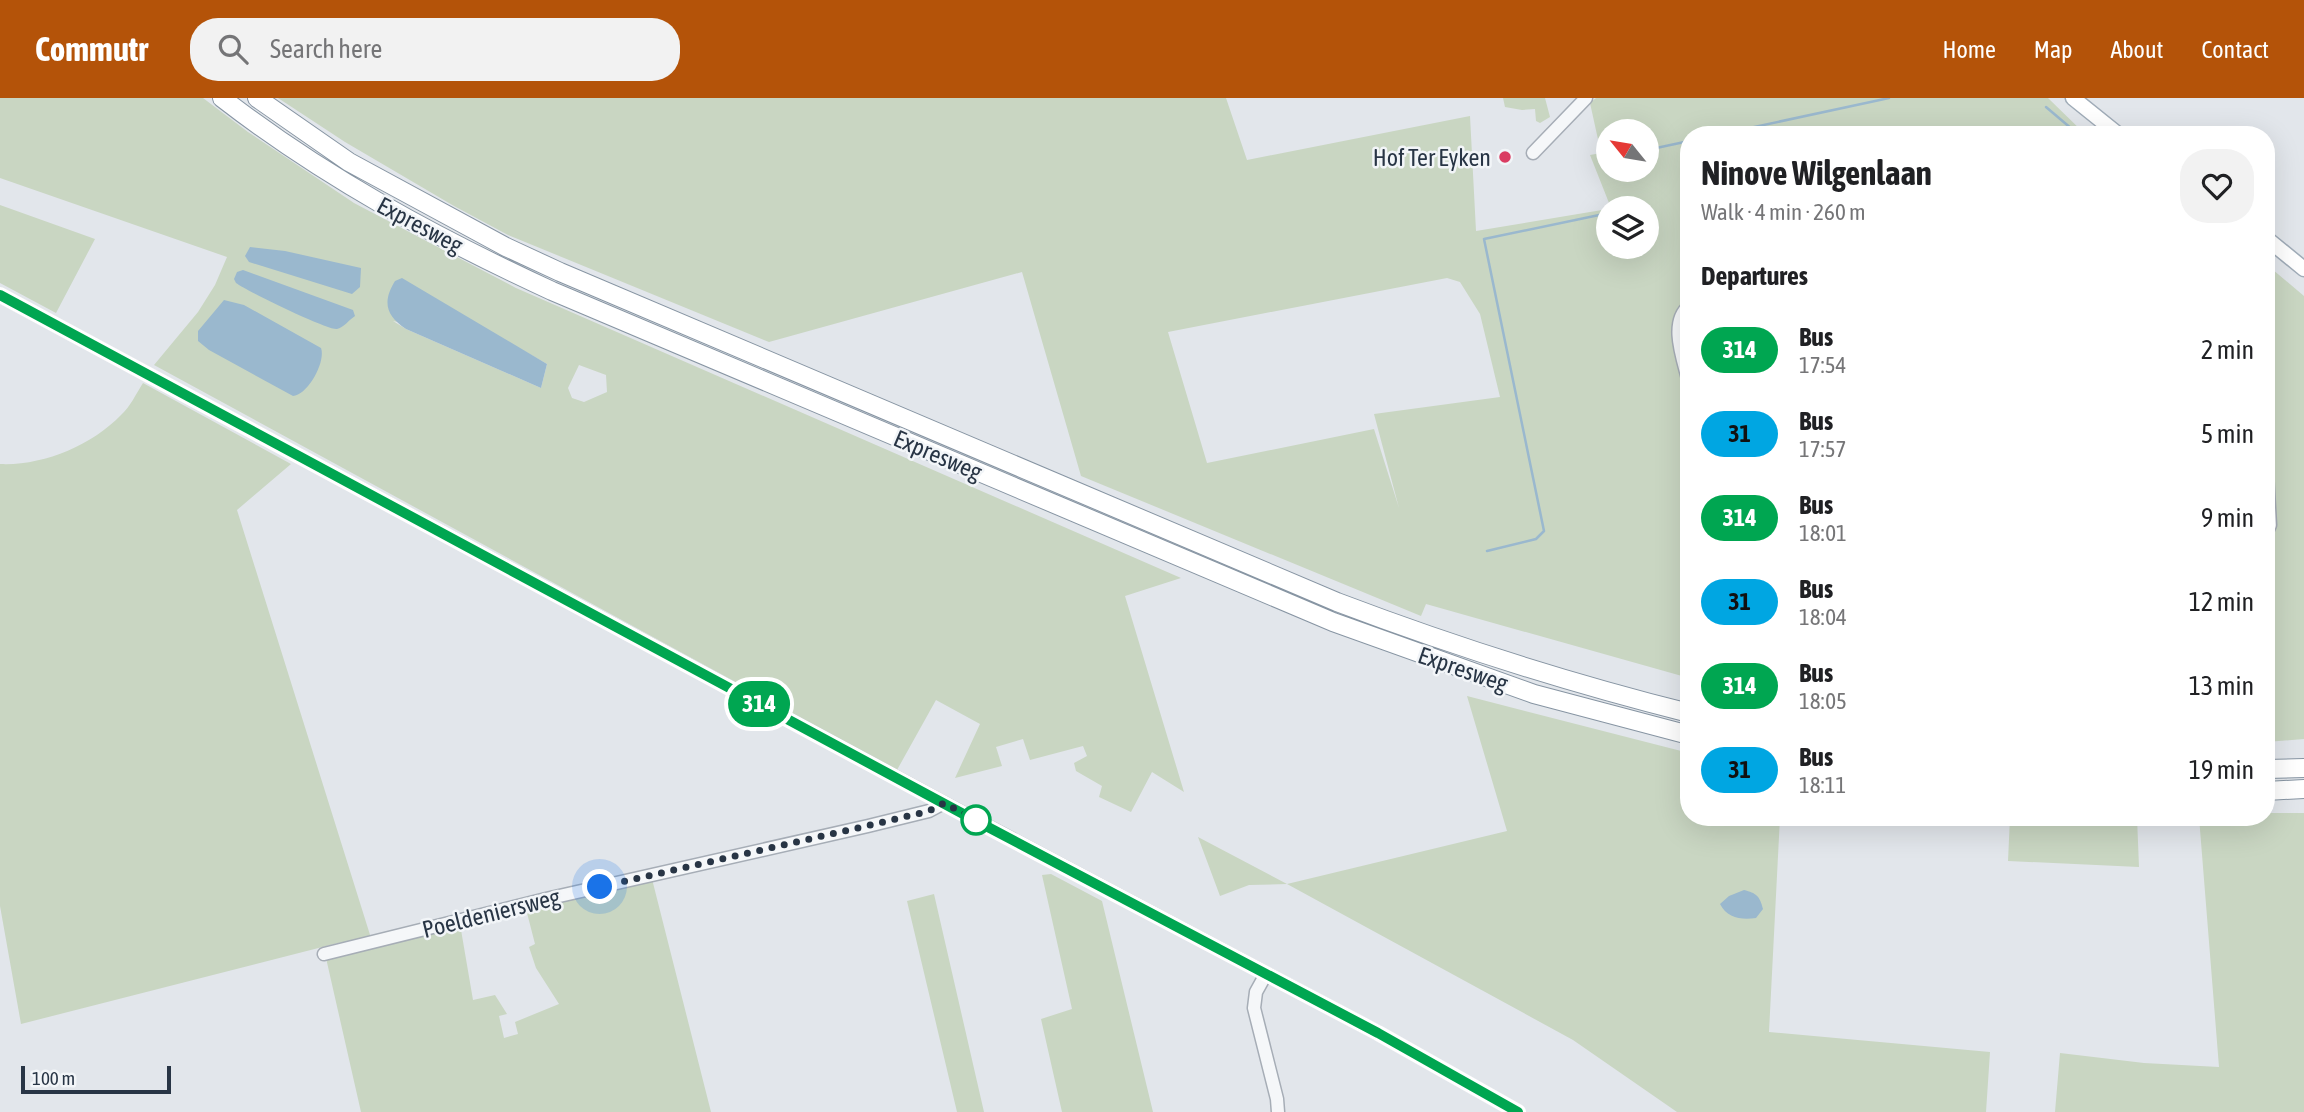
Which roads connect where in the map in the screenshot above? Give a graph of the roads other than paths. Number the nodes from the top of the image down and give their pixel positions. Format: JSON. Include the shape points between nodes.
{"nodes":[{"id":1,"x":222,"y":98,"type":"edge"},
{"id":2,"x":257,"y":98,"type":"edge"},
{"id":3,"x":1586,"y":98,"type":"edge"},
{"id":4,"x":2073,"y":98,"type":"edge"},
{"id":5,"x":2108,"y":126,"type":"edge"},
{"id":6,"x":1532,"y":153,"type":"dead end"},
{"id":7,"x":2275,"y":246,"type":"edge"},
{"id":8,"x":2304,"y":270,"type":"edge"},
{"id":9,"x":0,"y":295,"type":"edge"},
{"id":10,"x":1680,"y":318,"type":"edge"},
{"id":11,"x":1680,"y":341,"type":"edge"},
{"id":12,"x":1680,"y":711,"type":"edge"},
{"id":13,"x":1680,"y":733,"type":"edge"},
{"id":14,"x":2304,"y":768,"type":"edge"},
{"id":15,"x":2275,"y":769,"type":"edge"},
{"id":16,"x":2304,"y":789,"type":"edge"},
{"id":17,"x":2275,"y":791,"type":"edge"},
{"id":18,"x":944,"y":803,"type":"junction"},
{"id":19,"x":324,"y":954,"type":"dead end"},
{"id":20,"x":1266,"y":974,"type":"junction"},
{"id":21,"x":1278,"y":1112,"type":"edge"},
{"id":22,"x":1518,"y":1112,"type":"edge"}],
"edges":[{"from":1,"to":13,"type":"highway","name":"Expresweg","via":[[290,148],[389,209],[552,291],[1333,622],[1534,694]]},
{"from":2,"to":12,"type":"highway","name":"Expresweg","via":[[359,168],[560,272],[1337,601],[1540,673]]},
{"from":3,"to":6,"type":"street"},
{"from":4,"to":5,"type":"main road"},
{"from":7,"to":8,"type":"main road"},
{"from":9,"to":18,"type":"street"},
{"from":10,"to":11,"type":"street"},
{"from":14,"to":15,"type":"highway"},
{"from":16,"to":17,"type":"highway"},
{"from":18,"to":19,"type":"street","name":"Poeldeniersweg","via":[[929,811]]},
{"from":18,"to":20,"type":"street"},
{"from":20,"to":21,"type":"street","via":[[1254,1008]]},
{"from":20,"to":22,"type":"street"}]}
